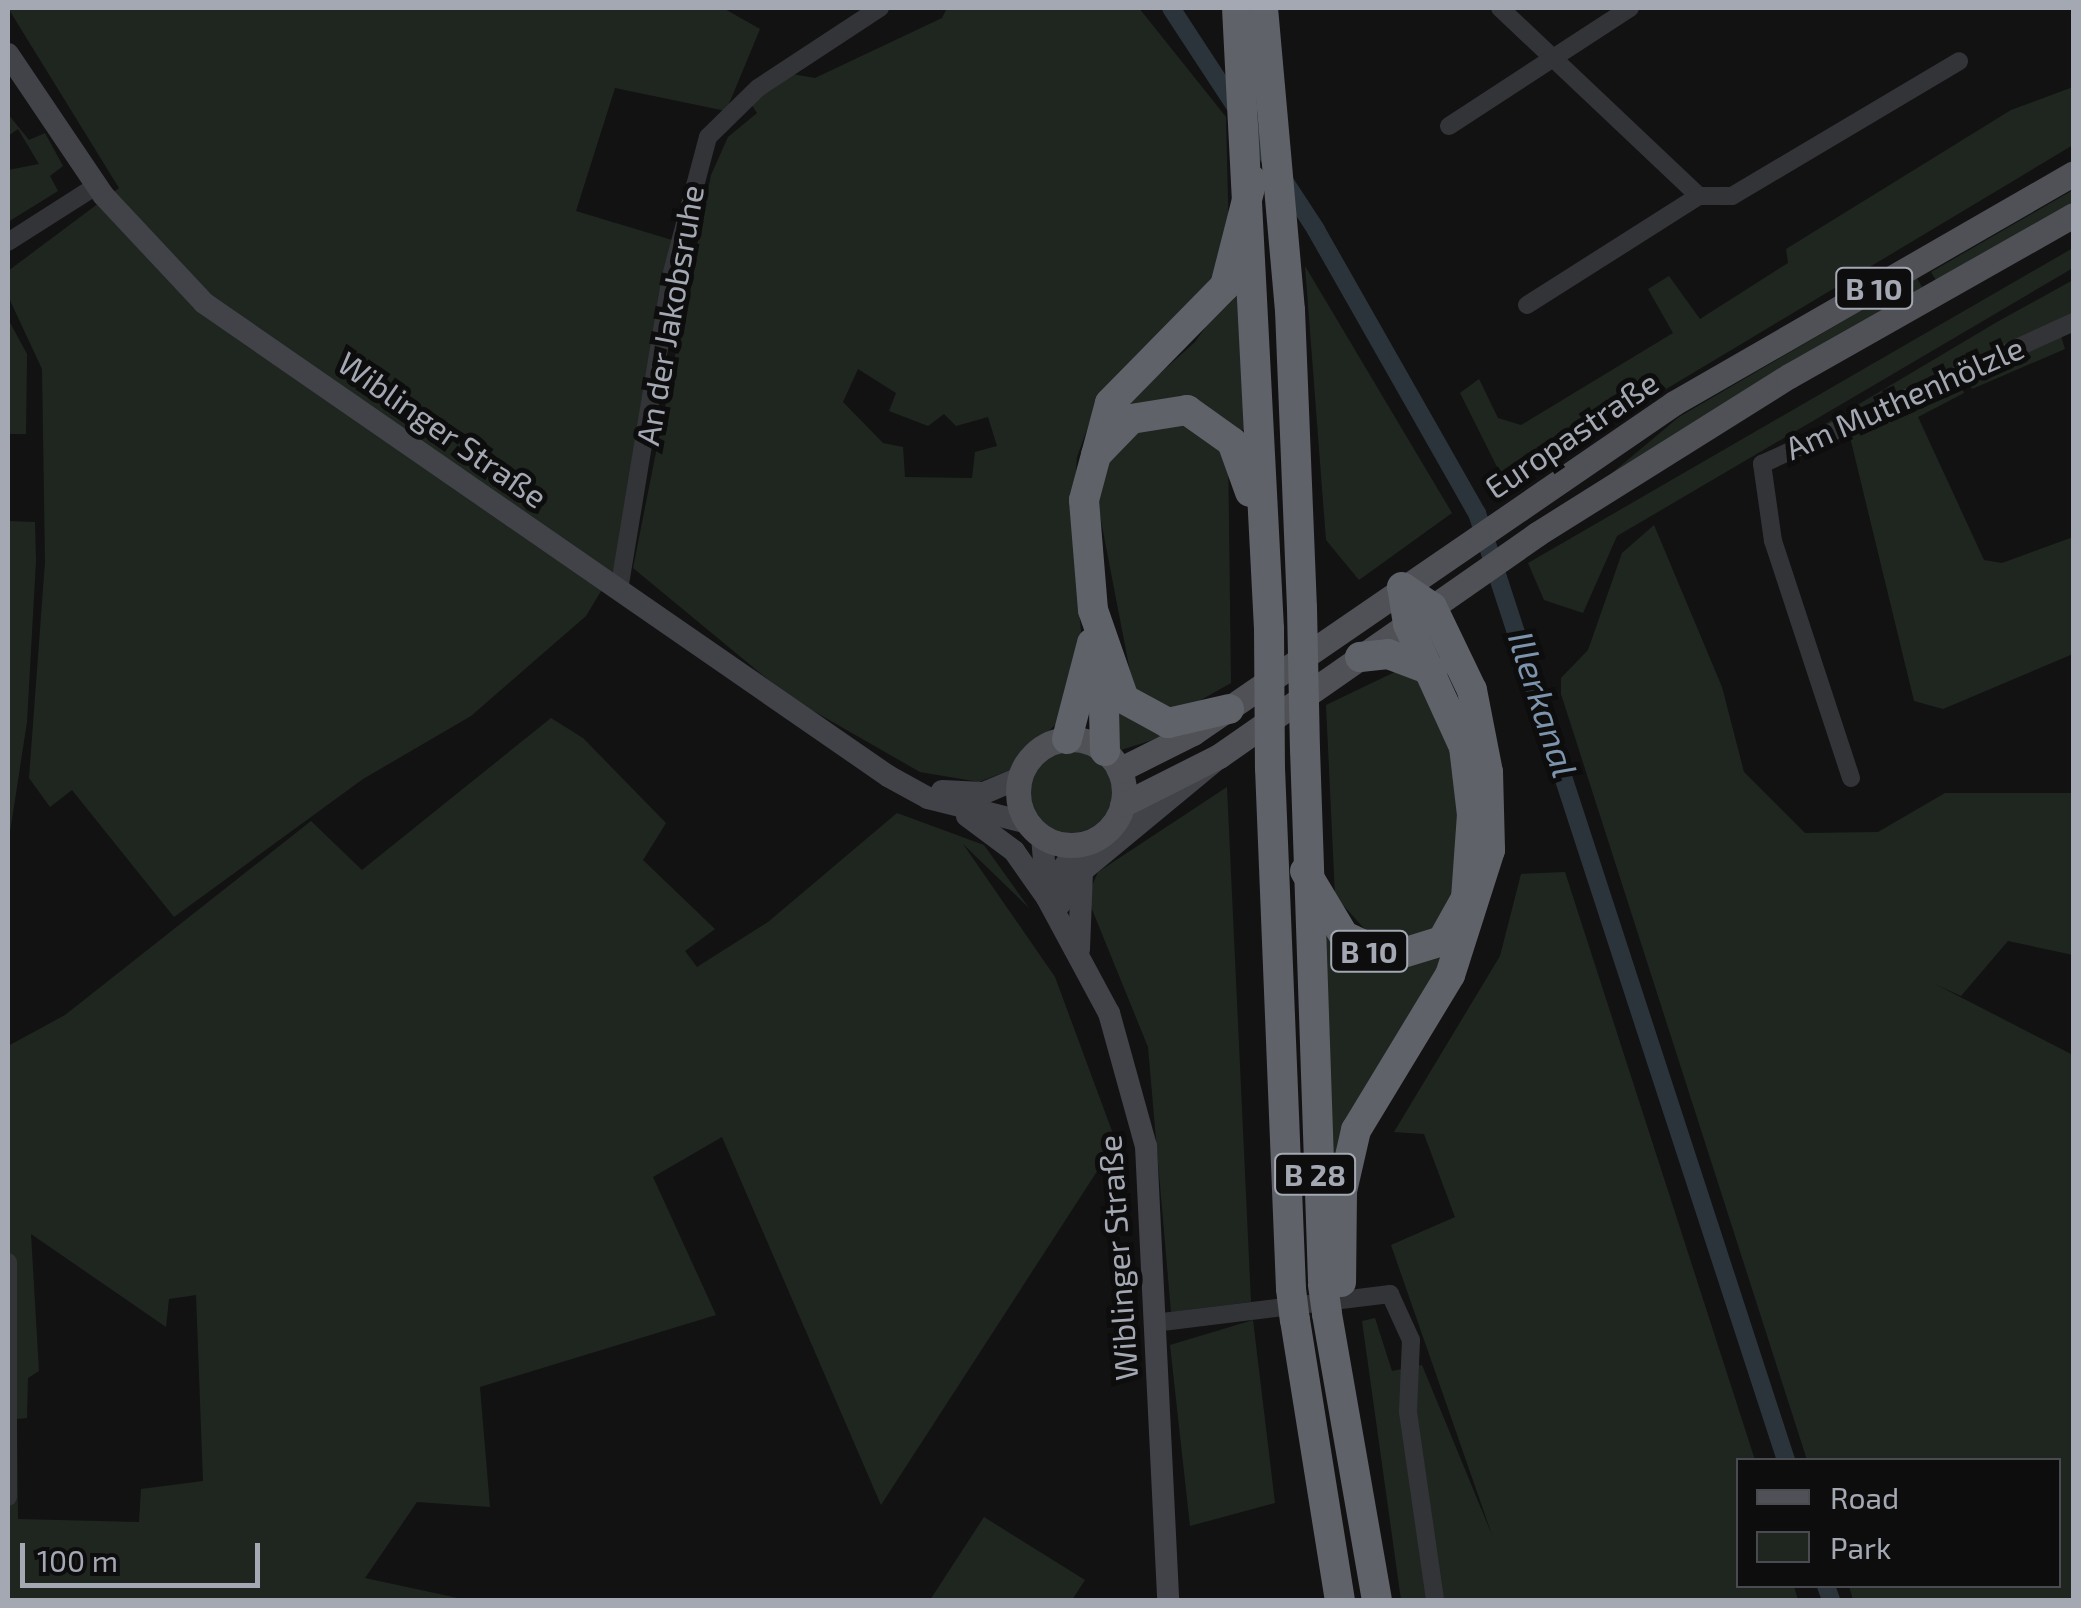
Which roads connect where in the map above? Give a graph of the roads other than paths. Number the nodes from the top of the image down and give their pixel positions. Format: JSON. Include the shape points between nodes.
{"nodes":[{"id":1,"x":880,"y":8,"type":"edge"},
{"id":2,"x":1500,"y":8,"type":"edge"},
{"id":3,"x":1630,"y":8,"type":"edge"},
{"id":4,"x":1246,"y":10,"type":"edge"},
{"id":5,"x":8,"y":54,"type":"edge"},
{"id":6,"x":1550,"y":57,"type":"junction"},
{"id":7,"x":1958,"y":60,"type":"dead end"},
{"id":8,"x":1449,"y":126,"type":"dead end"},
{"id":9,"x":2074,"y":173,"type":"edge"},
{"id":10,"x":1252,"y":180,"type":"junction"},
{"id":11,"x":96,"y":186,"type":"junction"},
{"id":12,"x":1698,"y":196,"type":"junction"},
{"id":13,"x":2074,"y":215,"type":"edge"},
{"id":14,"x":8,"y":242,"type":"edge"},
{"id":15,"x":1527,"y":305,"type":"dead end"},
{"id":16,"x":2074,"y":322,"type":"edge"},
{"id":17,"x":1088,"y":469,"type":"junction"},
{"id":18,"x":1264,"y":543,"type":"junction"},
{"id":19,"x":1402,"y":587,"type":"junction"},
{"id":20,"x":618,"y":590,"type":"junction"},
{"id":21,"x":1092,"y":610,"type":"junction"},
{"id":22,"x":1420,"y":615,"type":"junction"},
{"id":23,"x":1102,"y":656,"type":"junction"},
{"id":24,"x":1360,"y":656,"type":"junction"},
{"id":25,"x":1433,"y":671,"type":"junction"},
{"id":26,"x":1230,"y":709,"type":"junction"},
{"id":27,"x":1067,"y":739,"type":"junction"},
{"id":28,"x":1219,"y":756,"type":"junction"},
{"id":29,"x":1112,"y":761,"type":"junction"},
{"id":30,"x":1020,"y":778,"type":"junction"},
{"id":31,"x":1851,"y":778,"type":"dead end"},
{"id":32,"x":909,"y":787,"type":"junction"},
{"id":33,"x":947,"y":804,"type":"junction"},
{"id":34,"x":1122,"y":806,"type":"junction"},
{"id":35,"x":1035,"y":829,"type":"junction"},
{"id":36,"x":1080,"y":844,"type":"junction"},
{"id":37,"x":1274,"y":871,"type":"joint"},
{"id":38,"x":1305,"y":871,"type":"junction"},
{"id":39,"x":1047,"y":898,"type":"junction"},
{"id":40,"x":1062,"y":928,"type":"junction"},
{"id":41,"x":1079,"y":958,"type":"junction"},
{"id":42,"x":8,"y":1262,"type":"edge"},
{"id":43,"x":1334,"y":1298,"type":"junction"},
{"id":44,"x":1154,"y":1322,"type":"junction"},
{"id":45,"x":8,"y":1497,"type":"edge"},
{"id":46,"x":1168,"y":1600,"type":"edge"},
{"id":47,"x":1340,"y":1600,"type":"edge"},
{"id":48,"x":1377,"y":1600,"type":"edge"},
{"id":49,"x":1435,"y":1600,"type":"edge"}],
"edges":[{"from":1,"to":20,"type":"street","name":"An der Jakobsruhe","via":[[790,64],[708,137],[670,276]]},
{"from":2,"to":6,"type":"street"},
{"from":3,"to":6,"type":"street"},
{"from":4,"to":10,"type":"highway","number":"B 10"},
{"from":4,"to":38,"type":"highway","number":"B 10","bridge":true,"via":[[1272,70],[1285,246],[1302,608]]},
{"from":5,"to":11,"type":"main road","name":"Wiblinger Straße"},
{"from":6,"to":8,"type":"street"},
{"from":6,"to":12,"type":"street"},
{"from":7,"to":12,"type":"street","via":[[1732,196]]},
{"from":9,"to":19,"type":"main road","name":"Europastraße","number":"B 10","via":[[1674,403]]},
{"from":10,"to":17,"type":"highway","number":"B 10","via":[[1225,286],[1110,403]]},
{"from":10,"to":18,"type":"highway","number":"B 10"},
{"from":11,"to":14,"type":"street"},
{"from":11,"to":20,"type":"main road","name":"Wiblinger Straße","via":[[204,303]]},
{"from":12,"to":15,"type":"street"},
{"from":13,"to":22,"type":"main road","name":"Europastraße","number":"B 10","via":[[1789,376]]},
{"from":16,"to":31,"type":"street","name":"Am Muthenhölzle","via":[[1762,464],[1773,541]]},
{"from":17,"to":18,"type":"highway","via":[[1130,419],[1167,408],[1198,414],[1239,453]]},
{"from":17,"to":21,"type":"highway","number":"B 10"},
{"from":18,"to":37,"type":"highway","number":"B 10","bridge":true},
{"from":19,"to":22,"type":"highway"},
{"from":19,"to":26,"type":"main road","name":"Europastraße","number":"B 10"},
{"from":20,"to":32,"type":"main road","name":"Wiblinger Straße"},
{"from":21,"to":23,"type":"highway"},
{"from":21,"to":27,"type":"highway","number":"B 10","via":[[1089,679]]},
{"from":22,"to":24,"type":"main road","name":"Europastraße","number":"B 10"},
{"from":22,"to":25,"type":"highway","number":"B 10"},
{"from":22,"to":43,"type":"highway","via":[[1472,690],[1488,772],[1490,850],[1475,916],[1426,1016],[1367,1105],[1346,1160]]},
{"from":23,"to":26,"type":"highway","via":[[1124,699],[1149,720]]},
{"from":23,"to":29,"type":"highway"},
{"from":24,"to":25,"type":"highway","via":[[1388,654]]},
{"from":24,"to":28,"type":"main road","name":"Europastraße","number":"B 10"},
{"from":25,"to":38,"type":"highway","number":"B 10","via":[[1464,747],[1472,815],[1468,886],[1450,931],[1405,958],[1364,949],[1330,920]]},
{"from":26,"to":29,"type":"main road","name":"Europastraße","number":"B 10"},
{"from":27,"to":29,"type":"main road"},
{"from":27,"to":30,"type":"main road","via":[[1042,747]]},
{"from":28,"to":34,"type":"main road","name":"Europastraße","number":"B 10"},
{"from":28,"to":41,"type":"main road","via":[[1082,871]]},
{"from":29,"to":34,"type":"main road"},
{"from":30,"to":32,"type":"main road","name":"Wiblinger Straße","via":[[967,795]]},
{"from":30,"to":35,"type":"main road"},
{"from":32,"to":33,"type":"main road","name":"Wiblinger Straße"},
{"from":33,"to":35,"type":"main road","name":"Wiblinger Straße"},
{"from":33,"to":39,"type":"main road","via":[[1002,839]]},
{"from":34,"to":36,"type":"main road","number":"B 10","via":[[1106,831]]},
{"from":35,"to":36,"type":"main road"},
{"from":35,"to":39,"type":"main road","name":"Wiblinger Straße"},
{"from":36,"to":40,"type":"main road","name":"Wiblinger Straße","via":[[1061,871]]},
{"from":37,"to":47,"type":"highway","number":"B 28","bridge":true,"via":[[1291,1289]]},
{"from":38,"to":43,"type":"highway","number":"B 28"},
{"from":39,"to":40,"type":"main road","name":"Wiblinger Straße"},
{"from":40,"to":41,"type":"main road","name":"Wiblinger Straße"},
{"from":41,"to":44,"type":"main road","name":"Wiblinger Straße","via":[[1109,1013],[1139,1106]]},
{"from":42,"to":45,"type":"street"},
{"from":43,"to":48,"type":"highway","via":[[1339,1400]]},
{"from":44,"to":46,"type":"main road","name":"Wiblinger Straße"},
{"from":44,"to":49,"type":"street","via":[[1390,1294],[1411,1340],[1408,1412]]}]}
